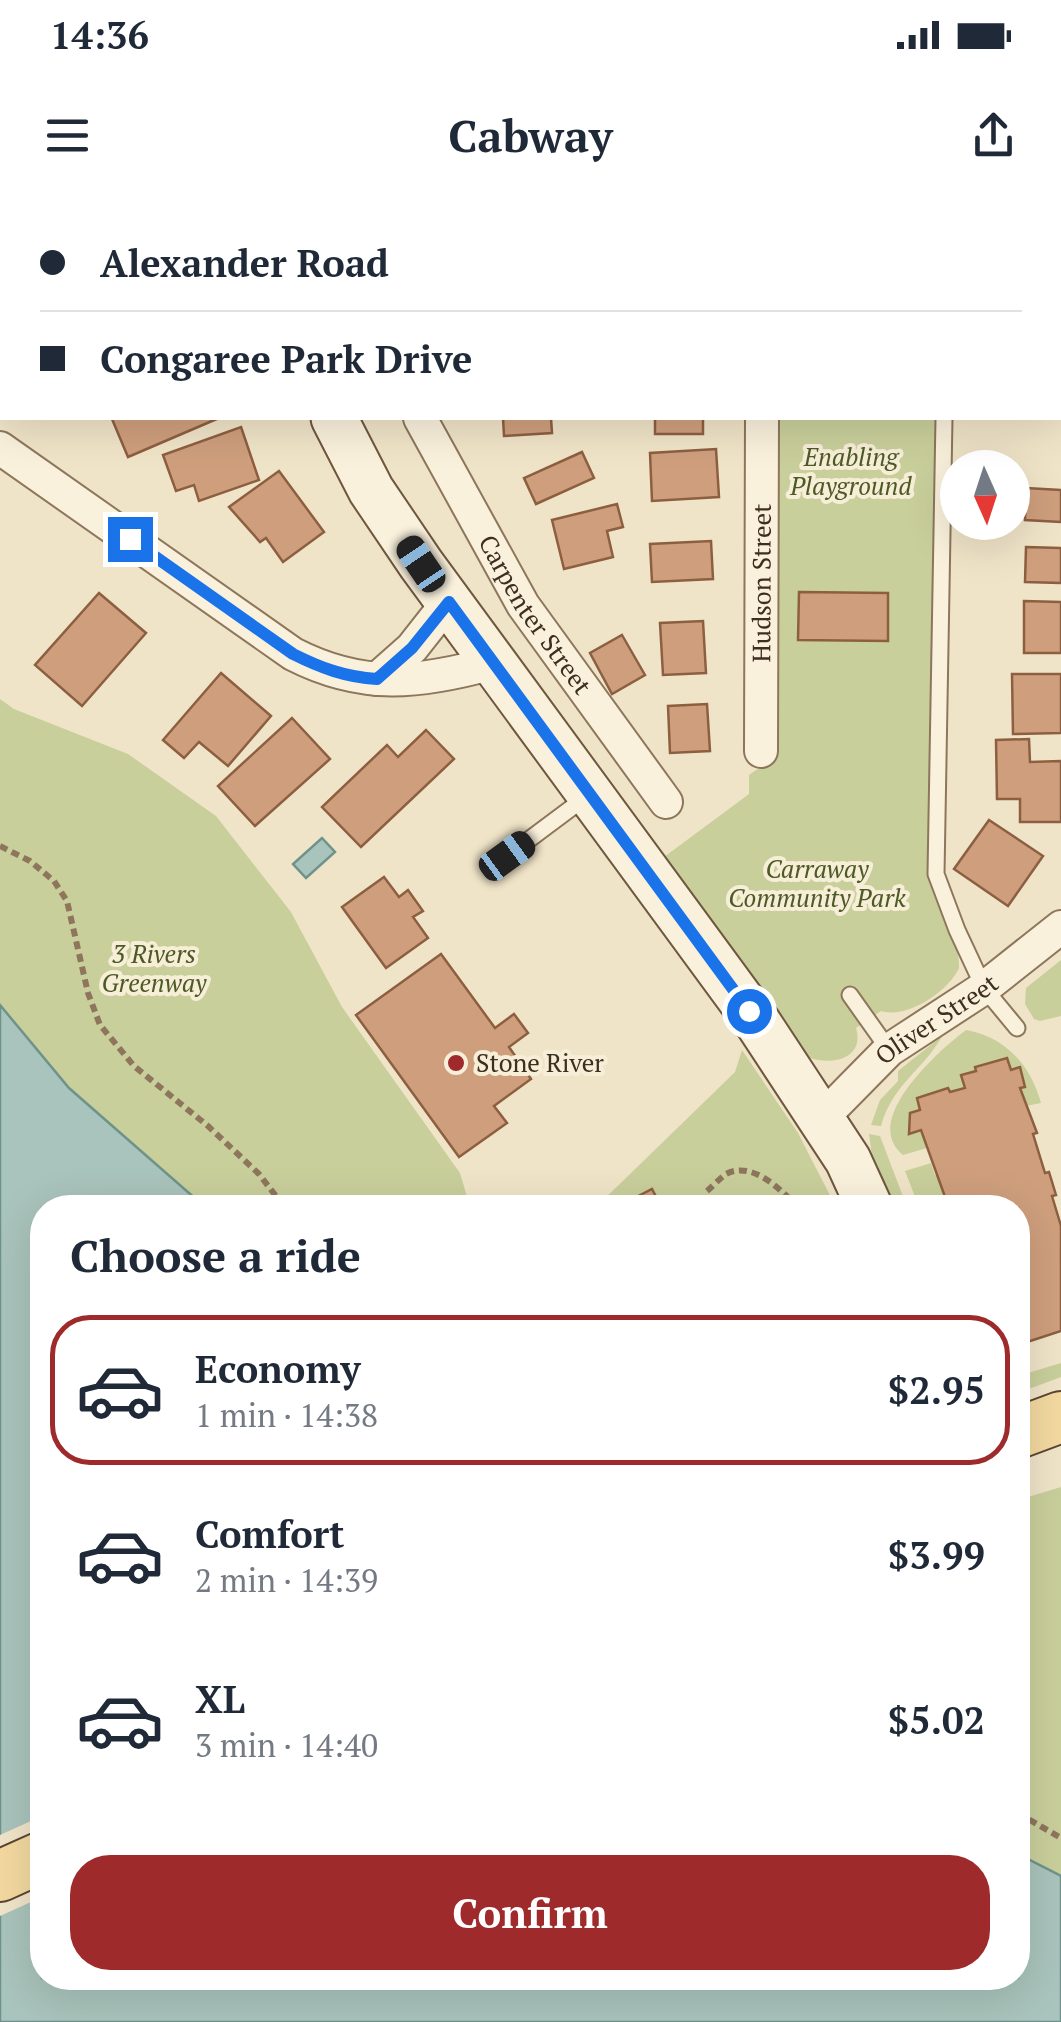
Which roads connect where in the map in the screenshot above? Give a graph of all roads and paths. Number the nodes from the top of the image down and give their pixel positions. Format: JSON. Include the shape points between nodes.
{"nodes":[{"id":1,"x":335,"y":420,"type":"edge"},
{"id":2,"x":421,"y":420,"type":"edge"},
{"id":3,"x":762,"y":420,"type":"edge"},
{"id":4,"x":944,"y":420,"type":"edge"},
{"id":5,"x":0,"y":448,"type":"edge"},
{"id":6,"x":449,"y":602,"type":"junction"},
{"id":7,"x":494,"y":663,"type":"junction"},
{"id":8,"x":377,"y":679,"type":"junction"},
{"id":9,"x":762,"y":750,"type":"dead end"},
{"id":10,"x":590,"y":794,"type":"junction"},
{"id":11,"x":666,"y":802,"type":"dead end"},
{"id":12,"x":0,"y":846,"type":"edge"},
{"id":13,"x":507,"y":856,"type":"dead end"},
{"id":14,"x":1061,"y":928,"type":"edge"},
{"id":15,"x":984,"y":988,"type":"junction"},
{"id":16,"x":850,"y":995,"type":"dead end"},
{"id":17,"x":1018,"y":1028,"type":"dead end"},
{"id":18,"x":889,"y":1050,"type":"junction"},
{"id":19,"x":822,"y":1118,"type":"junction"},
{"id":20,"x":707,"y":1191,"type":"dead end"},
{"id":21,"x":275,"y":1195,"type":"edge"},
{"id":22,"x":784,"y":1195,"type":"edge"},
{"id":23,"x":864,"y":1195,"type":"edge"},
{"id":24,"x":1061,"y":1417,"type":"edge"},
{"id":25,"x":1030,"y":1429,"type":"edge"},
{"id":26,"x":1030,"y":1820,"type":"edge"},
{"id":27,"x":1061,"y":1838,"type":"edge"},
{"id":28,"x":30,"y":1862,"type":"edge"},
{"id":29,"x":0,"y":1876,"type":"edge"}],
"edges":[{"from":1,"to":6,"type":"street","via":[[371,490]]},
{"from":2,"to":11,"type":"street","name":"Carpenter Street","via":[[523,606]]},
{"from":3,"to":9,"type":"street","name":"Hudson Street"},
{"from":4,"to":15,"type":"lane","via":[[936,874]]},
{"from":5,"to":8,"type":"street","via":[[293,654],[340,674]]},
{"from":6,"to":7,"type":"street"},
{"from":6,"to":8,"type":"street"},
{"from":7,"to":8,"type":"street","via":[[418,680]]},
{"from":7,"to":10,"type":"street"},
{"from":10,"to":13,"type":"lane"},
{"from":10,"to":19,"type":"street"},
{"from":12,"to":21,"type":"path","via":[[42,871],[67,901],[100,1025],[134,1066],[208,1126]]},
{"from":14,"to":15,"type":"street","name":"Oliver Street"},
{"from":15,"to":17,"type":"lane"},
{"from":15,"to":18,"type":"street","name":"Oliver Street"},
{"from":16,"to":18,"type":"lane"},
{"from":18,"to":19,"type":"street","name":"Oliver Street"},
{"from":19,"to":23,"type":"street"},
{"from":20,"to":22,"type":"path","via":[[741,1171]]},
{"from":24,"to":25,"type":"main road"},
{"from":26,"to":27,"type":"path"},
{"from":28,"to":29,"type":"main road"}]}
